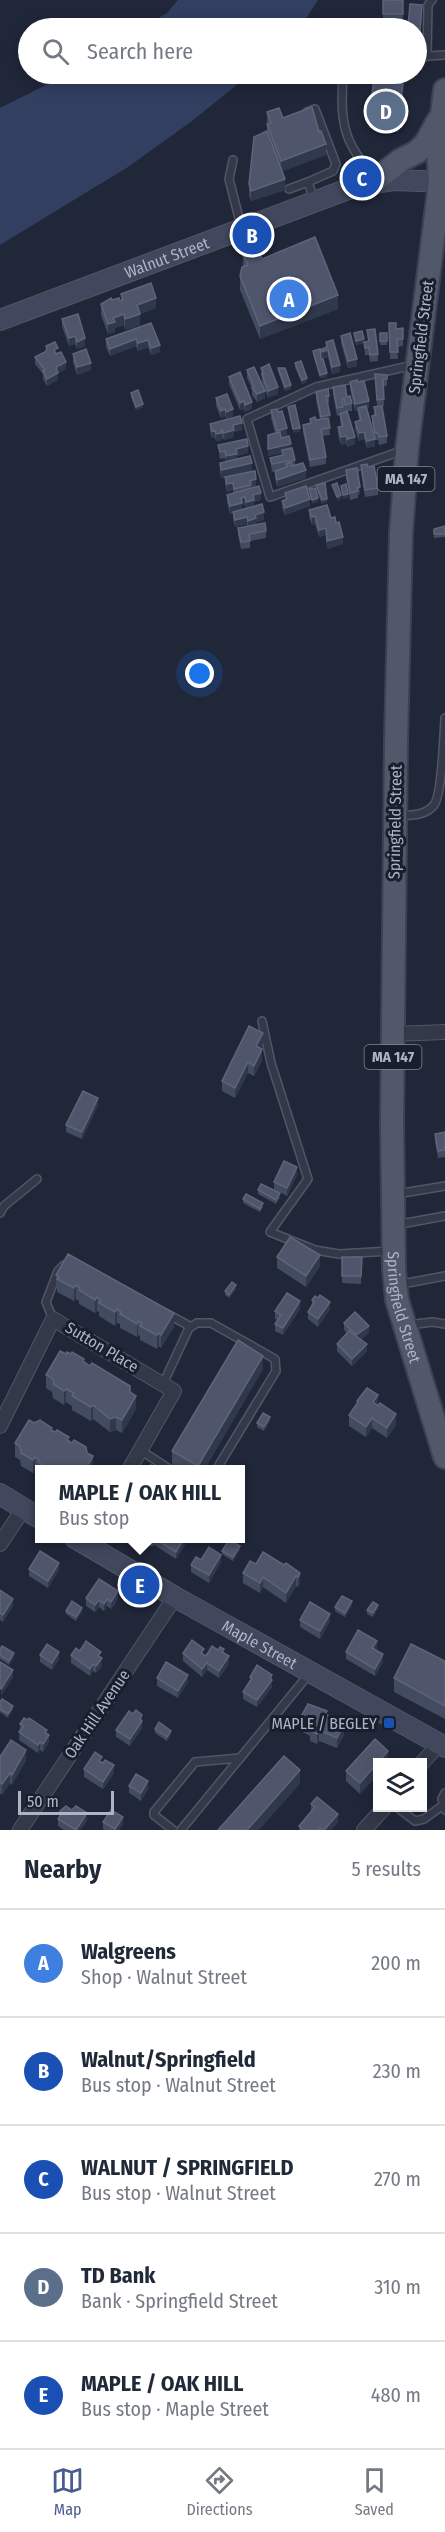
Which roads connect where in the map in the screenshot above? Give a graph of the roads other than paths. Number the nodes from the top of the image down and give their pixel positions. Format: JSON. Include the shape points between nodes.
{"nodes":[{"id":1,"x":428,"y":2,"type":"edge"},
{"id":2,"x":428,"y":56,"type":"joint"},
{"id":3,"x":445,"y":56,"type":"edge"},
{"id":4,"x":343,"y":84,"type":"edge"},
{"id":5,"x":445,"y":90,"type":"edge"},
{"id":6,"x":441,"y":114,"type":"junction"},
{"id":7,"x":295,"y":117,"type":"edge"},
{"id":8,"x":233,"y":160,"type":"dead end"},
{"id":9,"x":444,"y":178,"type":"edge"},
{"id":10,"x":308,"y":182,"type":"junction"},
{"id":11,"x":373,"y":182,"type":"junction"},
{"id":12,"x":289,"y":189,"type":"dead end"},
{"id":13,"x":314,"y":202,"type":"junction"},
{"id":14,"x":242,"y":229,"type":"junction"},
{"id":15,"x":0,"y":320,"type":"edge"},
{"id":16,"x":417,"y":365,"type":"junction"},
{"id":17,"x":407,"y":449,"type":"junction"},
{"id":18,"x":445,"y":718,"type":"edge"},
{"id":19,"x":396,"y":816,"type":"junction"},
{"id":20,"x":262,"y":1021,"type":"dead end"},
{"id":21,"x":445,"y":1032,"type":"edge"},
{"id":22,"x":393,"y":1034,"type":"junction"},
{"id":23,"x":37,"y":1179,"type":"dead end"},
{"id":24,"x":445,"y":1186,"type":"edge"},
{"id":25,"x":392,"y":1194,"type":"junction"},
{"id":26,"x":0,"y":1213,"type":"edge"},
{"id":27,"x":445,"y":1216,"type":"edge"},
{"id":28,"x":393,"y":1225,"type":"junction"},
{"id":29,"x":393,"y":1251,"type":"junction"},
{"id":30,"x":68,"y":1263,"type":"edge"},
{"id":31,"x":445,"y":1276,"type":"edge"},
{"id":32,"x":395,"y":1285,"type":"junction"},
{"id":33,"x":155,"y":1307,"type":"edge"},
{"id":34,"x":53,"y":1319,"type":"junction"},
{"id":35,"x":445,"y":1324,"type":"edge"},
{"id":36,"x":404,"y":1326,"type":"junction"},
{"id":37,"x":189,"y":1328,"type":"junction"},
{"id":38,"x":169,"y":1388,"type":"junction"},
{"id":39,"x":0,"y":1426,"type":"edge"},
{"id":40,"x":140,"y":1450,"type":"junction"},
{"id":41,"x":445,"y":1457,"type":"edge"},
{"id":42,"x":132,"y":1465,"type":"edge"},
{"id":43,"x":163,"y":1465,"type":"edge"},
{"id":44,"x":219,"y":1465,"type":"edge"},
{"id":45,"x":0,"y":1494,"type":"edge"},
{"id":46,"x":32,"y":1513,"type":"edge"},
{"id":47,"x":88,"y":1543,"type":"edge"},
{"id":48,"x":0,"y":1544,"type":"edge"},
{"id":49,"x":175,"y":1597,"type":"junction"},
{"id":50,"x":310,"y":1673,"type":"junction"},
{"id":51,"x":442,"y":1746,"type":"edge"},
{"id":52,"x":240,"y":1758,"type":"junction"},
{"id":53,"x":427,"y":1759,"type":"edge"},
{"id":54,"x":445,"y":1793,"type":"edge"},
{"id":55,"x":444,"y":1808,"type":"edge"},
{"id":56,"x":380,"y":1812,"type":"edge"},
{"id":57,"x":403,"y":1812,"type":"edge"},
{"id":58,"x":20,"y":1830,"type":"edge"},
{"id":59,"x":173,"y":1830,"type":"edge"},
{"id":60,"x":181,"y":1830,"type":"edge"},
{"id":61,"x":364,"y":1830,"type":"edge"}],
"edges":[{"from":1,"to":2,"type":"lane"},
{"from":2,"to":3,"type":"lane"},
{"from":4,"to":11,"type":"lane","via":[[344,124],[349,141]]},
{"from":5,"to":6,"type":"main road","name":"Springfield Street","number":"MA 147"},
{"from":6,"to":9,"type":"main road","name":"Springfield Street","number":"MA 147","via":[[438,149]]},
{"from":6,"to":11,"type":"main road","via":[[426,143]]},
{"from":7,"to":10,"type":"lane","via":[[315,109],[336,164],[333,171]]},
{"from":8,"to":14,"type":"lane","via":[[229,179]]},
{"from":9,"to":11,"type":"main road","name":"Walnut Street"},
{"from":9,"to":16,"type":"main road","name":"Springfield Street","number":"MA 147"},
{"from":10,"to":12,"type":"lane"},
{"from":10,"to":13,"type":"lane"},
{"from":11,"to":13,"type":"main road","name":"Walnut Street"},
{"from":13,"to":14,"type":"main road","name":"Walnut Street"},
{"from":14,"to":15,"type":"main road","name":"Walnut Street"},
{"from":16,"to":17,"type":"main road","name":"Springfield Street","number":"MA 147"},
{"from":16,"to":17,"type":"lane","via":[[316,387],[247,419],[270,497]]},
{"from":17,"to":19,"type":"main road","name":"Springfield Street","number":"MA 147","via":[[400,574]]},
{"from":18,"to":19,"type":"lane","via":[[438,797],[434,805],[418,815]]},
{"from":19,"to":22,"type":"main road","name":"Springfield Street","number":"MA 147"},
{"from":20,"to":29,"type":"lane","via":[[271,1063],[308,1179],[270,1232],[315,1250],[339,1254]]},
{"from":21,"to":22,"type":"street"},
{"from":22,"to":25,"type":"main road","name":"Springfield Street","number":"MA 147"},
{"from":23,"to":26,"type":"lane"},
{"from":24,"to":25,"type":"lane"},
{"from":25,"to":28,"type":"main road","name":"Springfield Street","number":"MA 147"},
{"from":27,"to":28,"type":"lane"},
{"from":28,"to":29,"type":"main road","name":"Springfield Street","number":"MA 147"},
{"from":29,"to":32,"type":"main road","name":"Springfield Street","number":"MA 147"},
{"from":30,"to":34,"type":"lane","via":[[58,1271],[46,1302]]},
{"from":31,"to":32,"type":"lane"},
{"from":32,"to":36,"type":"main road","name":"Springfield Street","number":"MA 147"},
{"from":33,"to":37,"type":"lane"},
{"from":34,"to":38,"type":"street","name":"Sutton Place"},
{"from":34,"to":39,"type":"street","name":"Sutton Place"},
{"from":35,"to":36,"type":"lane"},
{"from":36,"to":41,"type":"main road","name":"Springfield Street","number":"MA 147","via":[[435,1412]]},
{"from":37,"to":38,"type":"lane"},
{"from":37,"to":44,"type":"lane","via":[[197,1323],[211,1323],[274,1359],[276,1371]]},
{"from":38,"to":40,"type":"street"},
{"from":40,"to":42,"type":"street"},
{"from":40,"to":43,"type":"lane"},
{"from":45,"to":46,"type":"main road"},
{"from":46,"to":48,"type":"street"},
{"from":47,"to":49,"type":"main road","name":"Maple Street"},
{"from":49,"to":50,"type":"main road","name":"Maple Street"},
{"from":49,"to":58,"type":"street","name":"Oak Hill Avenue"},
{"from":50,"to":51,"type":"main road","name":"Maple Street"},
{"from":50,"to":52,"type":"lane"},
{"from":51,"to":53,"type":"street"},
{"from":52,"to":59,"type":"lane","via":[[195,1762],[154,1812]]},
{"from":52,"to":60,"type":"lane"},
{"from":54,"to":55,"type":"lane"},
{"from":55,"to":57,"type":"lane","via":[[415,1821]]},
{"from":56,"to":61,"type":"street"}]}
